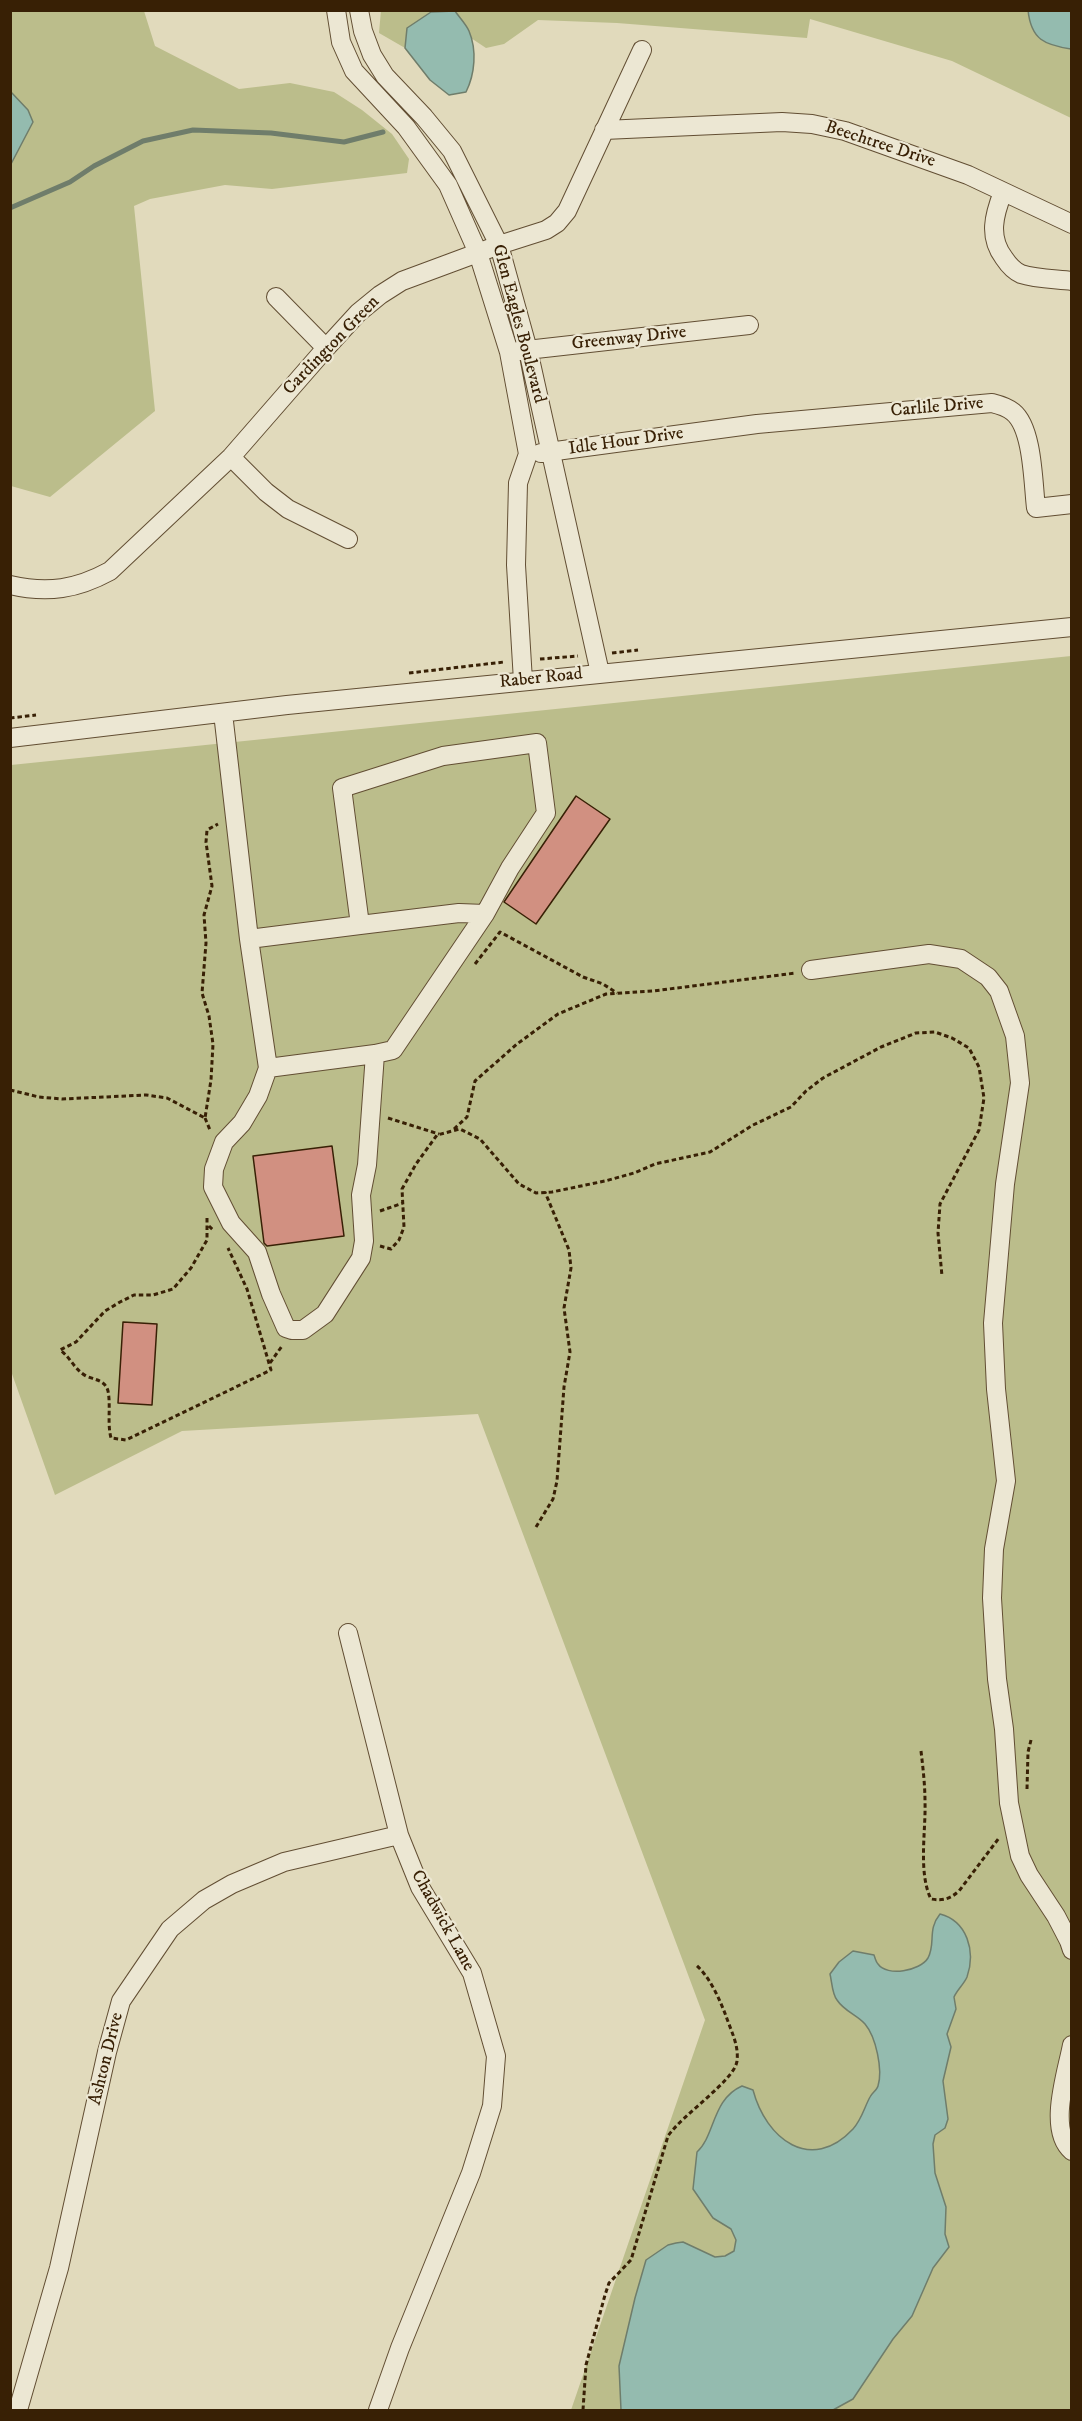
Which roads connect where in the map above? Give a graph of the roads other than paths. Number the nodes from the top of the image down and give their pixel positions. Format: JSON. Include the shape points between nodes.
{"nodes":[{"id":1,"x":336,"y":10,"type":"edge"},
{"id":2,"x":359,"y":10,"type":"edge"},
{"id":3,"x":642,"y":50,"type":"dead end"},
{"id":4,"x":604,"y":130,"type":"junction"},
{"id":5,"x":1003,"y":192,"type":"junction"},
{"id":6,"x":1071,"y":224,"type":"edge"},
{"id":7,"x":499,"y":245,"type":"junction"},
{"id":8,"x":478,"y":253,"type":"junction"},
{"id":9,"x":1071,"y":281,"type":"edge"},
{"id":10,"x":276,"y":297,"type":"dead end"},
{"id":11,"x":749,"y":325,"type":"dead end"},
{"id":12,"x":326,"y":348,"type":"junction"},
{"id":13,"x":528,"y":350,"type":"junction"},
{"id":14,"x":509,"y":352,"type":"junction"},
{"id":15,"x":724,"y":429,"type":"joint"},
{"id":16,"x":551,"y":452,"type":"junction"},
{"id":17,"x":528,"y":454,"type":"junction"},
{"id":18,"x":231,"y":457,"type":"junction"},
{"id":19,"x":1071,"y":504,"type":"edge"},
{"id":20,"x":348,"y":539,"type":"dead end"},
{"id":21,"x":10,"y":585,"type":"edge"},
{"id":22,"x":1071,"y":627,"type":"edge"},
{"id":23,"x":600,"y":673,"type":"junction"},
{"id":24,"x":523,"y":681,"type":"junction"},
{"id":25,"x":223,"y":713,"type":"junction"},
{"id":26,"x":10,"y":738,"type":"edge"},
{"id":27,"x":485,"y":914,"type":"junction"},
{"id":28,"x":360,"y":925,"type":"junction"},
{"id":29,"x":249,"y":939,"type":"junction"},
{"id":30,"x":811,"y":970,"type":"road end"},
{"id":31,"x":375,"y":1054,"type":"junction"},
{"id":32,"x":268,"y":1068,"type":"junction"},
{"id":33,"x":348,"y":1633,"type":"dead end"},
{"id":34,"x":399,"y":1835,"type":"junction"},
{"id":35,"x":1071,"y":1950,"type":"edge"},
{"id":36,"x":1071,"y":2044,"type":"edge"},
{"id":37,"x":1071,"y":2151,"type":"edge"},
{"id":38,"x":18,"y":2410,"type":"edge"},
{"id":39,"x":378,"y":2410,"type":"edge"}],
"edges":[{"from":1,"to":8,"type":"street","name":"Glen Eagles Boulevard","via":[[341,42],[354,71],[406,127],[448,185]]},
{"from":2,"to":7,"type":"street","name":"Glen Eagles Boulevard","via":[[372,55],[385,76],[452,151]]},
{"from":3,"to":4,"type":"street","name":"Cardington Green"},
{"from":4,"to":5,"type":"street","name":"Beechtree Drive","via":[[812,124],[856,135],[968,175]]},
{"from":4,"to":7,"type":"street","name":"Cardington Green","via":[[567,211],[557,223]]},
{"from":5,"to":6,"type":"street","name":"Beechtree Drive"},
{"from":5,"to":9,"type":"street","via":[[995,211],[994,237],[1008,264],[1020,273]]},
{"from":7,"to":8,"type":"street","name":"Cardington Green"},
{"from":7,"to":13,"type":"street","name":"Glen Eagles Boulevard"},
{"from":8,"to":12,"type":"street","name":"Cardington Green","via":[[402,281],[358,313]]},
{"from":8,"to":14,"type":"street","name":"Glen Eagles Boulevard"},
{"from":10,"to":12,"type":"street"},
{"from":11,"to":13,"type":"street","name":"Greenway Drive"},
{"from":12,"to":18,"type":"street","name":"Cardington Green"},
{"from":13,"to":14,"type":"street","name":"Greenway Drive"},
{"from":13,"to":16,"type":"street","name":"Glen Eagles Boulevard"},
{"from":14,"to":17,"type":"street","name":"Glen Eagles Boulevard"},
{"from":15,"to":16,"type":"street","name":"Idle Hour Drive"},
{"from":15,"to":19,"type":"street","name":"Carlile Drive","via":[[992,403],[1004,406],[1022,423],[1036,508]]},
{"from":16,"to":17,"type":"street","name":"Idle Hour Drive"},
{"from":16,"to":23,"type":"street","name":"Glen Eagles Boulevard"},
{"from":17,"to":24,"type":"street","name":"Glen Eagles Boulevard","via":[[518,483],[516,565]]},
{"from":18,"to":20,"type":"street","via":[[288,509]]},
{"from":18,"to":21,"type":"street","name":"Cardington Green","via":[[110,571],[68,589]]},
{"from":22,"to":23,"type":"street","name":"Raber Road"},
{"from":23,"to":24,"type":"street","name":"Raber Road"},
{"from":24,"to":25,"type":"street","name":"Raber Road"},
{"from":25,"to":26,"type":"street","name":"Raber Road"},
{"from":25,"to":29,"type":"street"},
{"from":27,"to":28,"type":"street","via":[[459,913]]},
{"from":27,"to":28,"type":"street","via":[[546,813],[537,743],[443,756],[342,788]]},
{"from":27,"to":31,"type":"street","via":[[393,1050]]},
{"from":28,"to":29,"type":"street"},
{"from":29,"to":32,"type":"street"},
{"from":30,"to":35,"type":"street","via":[[929,954],[961,959],[988,977],[999,991],[1015,1036],[1020,1083],[994,1288],[996,1389],[1006,1481],[994,1549],[992,1598],[1012,1820],[1020,1856],[1070,1941]]},
{"from":31,"to":32,"type":"street"},
{"from":31,"to":32,"type":"street","via":[[367,1165],[361,1195],[361,1258],[325,1314],[303,1330],[286,1328],[257,1252],[231,1223],[213,1186],[214,1169],[225,1142],[258,1096]]},
{"from":33,"to":34,"type":"street","name":"Chadwick Lane"},
{"from":34,"to":38,"type":"street","name":"Ashton Drive","via":[[285,1862],[204,1900],[170,1929],[121,2001],[59,2268]]},
{"from":34,"to":39,"type":"street","name":"Chadwick Lane","via":[[420,1887],[472,1973],[496,2056],[492,2106],[471,2173]]},
{"from":36,"to":37,"type":"street","via":[[1060,2107],[1060,2134]]}]}
